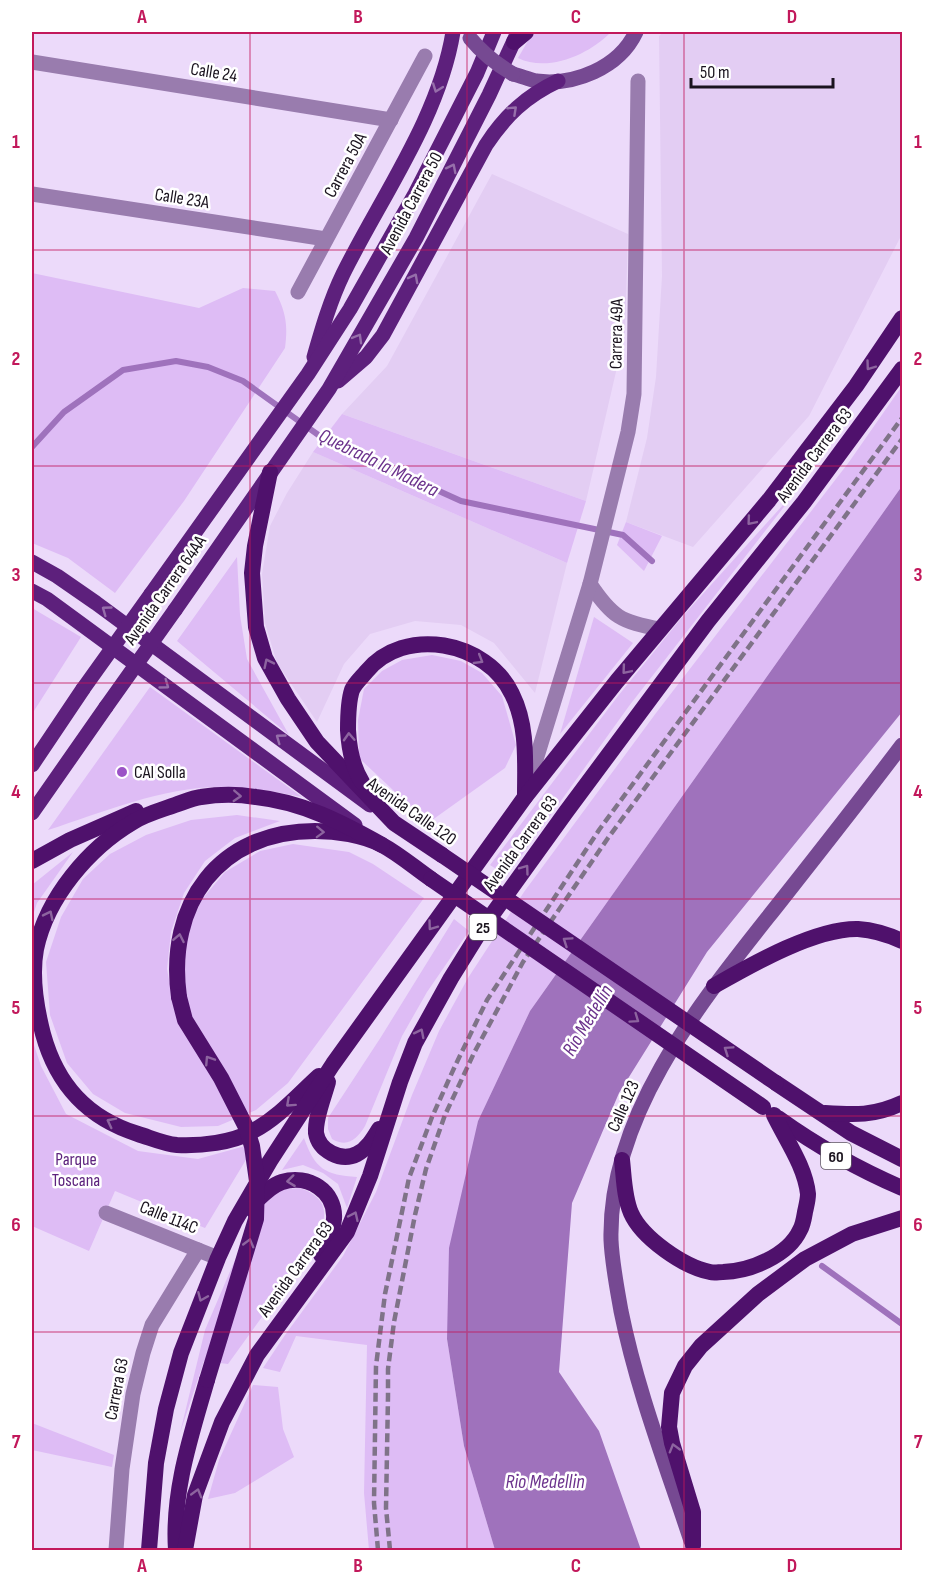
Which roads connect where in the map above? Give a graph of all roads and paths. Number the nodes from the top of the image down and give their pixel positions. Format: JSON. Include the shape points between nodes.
{"nodes":[{"id":1,"x":453,"y":32,"type":"edge"},
{"id":2,"x":495,"y":32,"type":"edge"},
{"id":3,"x":636,"y":33,"type":"edge"},
{"id":4,"x":468,"y":35,"type":"edge"},
{"id":5,"x":520,"y":35,"type":"edge"},
{"id":6,"x":425,"y":56,"type":"dead end"},
{"id":7,"x":32,"y":62,"type":"edge"},
{"id":8,"x":558,"y":81,"type":"junction"},
{"id":9,"x":639,"y":81,"type":"dead end"},
{"id":10,"x":391,"y":120,"type":"junction"},
{"id":11,"x":32,"y":195,"type":"edge"},
{"id":12,"x":326,"y":239,"type":"junction"},
{"id":13,"x":298,"y":292,"type":"dead end"},
{"id":14,"x":903,"y":318,"type":"edge"},
{"id":15,"x":903,"y":369,"type":"edge"},
{"id":16,"x":308,"y":374,"type":"junction"},
{"id":17,"x":329,"y":389,"type":"junction"},
{"id":18,"x":270,"y":472,"type":"junction"},
{"id":19,"x":32,"y":562,"type":"edge"},
{"id":20,"x":590,"y":584,"type":"junction"},
{"id":21,"x":32,"y":591,"type":"edge"},
{"id":22,"x":660,"y":629,"type":"junction"},
{"id":23,"x":53,"y":733,"type":"junction"},
{"id":24,"x":32,"y":744,"type":"edge"},
{"id":25,"x":903,"y":745,"type":"edge"},
{"id":26,"x":32,"y":765,"type":"edge"},
{"id":27,"x":199,"y":797,"type":"junction"},
{"id":28,"x":525,"y":797,"type":"junction"},
{"id":29,"x":32,"y":813,"type":"edge"},
{"id":30,"x":394,"y":823,"type":"junction"},
{"id":31,"x":382,"y":845,"type":"junction"},
{"id":32,"x":32,"y":861,"type":"edge"},
{"id":33,"x":903,"y":941,"type":"edge"},
{"id":34,"x":714,"y":986,"type":"junction"},
{"id":35,"x":333,"y":1064,"type":"junction"},
{"id":36,"x":903,"y":1103,"type":"edge"},
{"id":37,"x":768,"y":1111,"type":"junction"},
{"id":38,"x":820,"y":1113,"type":"junction"},
{"id":39,"x":389,"y":1115,"type":"junction"},
{"id":40,"x":903,"y":1159,"type":"edge"},
{"id":41,"x":622,"y":1160,"type":"junction"},
{"id":42,"x":903,"y":1188,"type":"edge"},
{"id":43,"x":106,"y":1213,"type":"dead end"},
{"id":44,"x":903,"y":1218,"type":"edge"},
{"id":45,"x":235,"y":1221,"type":"junction"},
{"id":46,"x":198,"y":1250,"type":"junction"},
{"id":47,"x":218,"y":1258,"type":"junction"},
{"id":48,"x":280,"y":1323,"type":"junction"},
{"id":49,"x":693,"y":1548,"type":"edge"},
{"id":50,"x":116,"y":1551,"type":"edge"},
{"id":51,"x":149,"y":1551,"type":"edge"},
{"id":52,"x":176,"y":1551,"type":"edge"},
{"id":53,"x":185,"y":1551,"type":"edge"}],
"edges":[{"from":1,"to":16,"type":"main road","one_way":true,"via":[[434,96],[338,286]]},
{"from":2,"to":16,"type":"main road","name":"Avenida Carrera 50","via":[[415,194]]},
{"from":3,"to":8,"type":"main road","via":[[609,63],[594,72]]},
{"from":4,"to":8,"type":"main road","bridge":true,"via":[[480,50],[513,74],[535,81]]},
{"from":17,"to":5,"type":"main road","name":"Avenida Carrera 50","one_way":true,"via":[[416,238]]},
{"from":6,"to":10,"type":"street","name":"Carrera 50A"},
{"from":7,"to":10,"type":"street","name":"Calle 24"},
{"from":17,"to":8,"type":"main road","one_way":true,"via":[[366,357],[383,335],[498,127],[526,99]]},
{"from":9,"to":20,"type":"street","name":"Carrera 49A","via":[[635,386],[628,432]]},
{"from":10,"to":12,"type":"street","name":"Carrera 50A"},
{"from":11,"to":12,"type":"street","name":"Calle 23A"},
{"from":12,"to":13,"type":"street","name":"Carrera 50A"},
{"from":14,"to":22,"type":"highway","name":"Avenida Carrera 63","number":"25","one_way":true,"via":[[769,500]]},
{"from":39,"to":15,"type":"highway","name":"Avenida Carrera 63","number":"25","one_way":true,"via":[[415,1043],[479,933],[708,621],[804,502]]},
{"from":16,"to":23,"type":"main road","name":"Avenida Carrera 64AA","bridge":true},
{"from":17,"to":18,"type":"main road","name":"Avenida Carrera 64AA"},
{"from":18,"to":29,"type":"main road","name":"Avenida Carrera 64AA","bridge":true},
{"from":30,"to":18,"type":"highway","one_way":true,"via":[[317,742],[265,658],[256,627],[252,573]]},
{"from":30,"to":19,"type":"main road","name":"Avenida Calle 120","one_way":true,"via":[[96,603]]},
{"from":20,"to":22,"type":"street","via":[[622,620]]},
{"from":20,"to":28,"type":"street","name":"Carrera 49A"},
{"from":21,"to":31,"type":"main road","one_way":true},
{"from":22,"to":28,"type":"highway","name":"Avenida Carrera 63","number":"25","one_way":true},
{"from":23,"to":24,"type":"main road"},
{"from":23,"to":26,"type":"main road","name":"Avenida Carrera 64AA"},
{"from":25,"to":34,"type":"main road","name":"Calle 123"},
{"from":27,"to":31,"type":"highway","one_way":true,"via":[[256,797],[287,803],[328,816]]},
{"from":27,"to":32,"type":"highway","via":[[143,809]]},
{"from":35,"to":27,"type":"highway","one_way":true,"via":[[252,1132],[209,1143],[177,1144],[132,1132],[91,1111],[60,1077],[49,1055],[36,1001],[36,949],[45,922],[82,864],[105,842],[135,821]]},
{"from":30,"to":28,"type":"highway","one_way":true,"via":[[357,774],[349,746],[348,716],[353,688],[370,668],[391,651],[419,644],[450,645],[478,657],[498,672],[521,717]]},
{"from":28,"to":35,"type":"highway","name":"Avenida Carrera 63","number":"25","one_way":true},
{"from":38,"to":30,"type":"highway","name":"Avenida Calle 120","number":"60","one_way":true,"bridge":true},
{"from":31,"to":37,"type":"highway","number":"60","one_way":true,"bridge":true},
{"from":52,"to":31,"type":"highway","name":"Avenida Carrera 63","one_way":true,"bridge":true,"via":[[179,1487],[186,1450],[256,1219],[257,1181],[246,1127],[185,1020],[176,954],[184,918],[207,879],[237,850],[257,841],[279,834],[326,831]]},
{"from":33,"to":34,"type":"highway","via":[[859,929],[835,931],[746,967]]},
{"from":34,"to":41,"type":"main road","name":"Calle 123","via":[[682,1033],[641,1108]]},
{"from":35,"to":39,"type":"highway","via":[[316,1132],[319,1143],[340,1156],[355,1155],[367,1146]]},
{"from":35,"to":45,"type":"highway","name":"Avenida Carrera 63","number":"25"},
{"from":36,"to":38,"type":"highway","via":[[858,1116]]},
{"from":37,"to":41,"type":"highway","via":[[798,1162],[808,1196],[800,1231],[774,1256],[754,1267],[710,1272],[663,1249],[632,1215]]},
{"from":37,"to":42,"type":"highway","number":"60","via":[[844,1161]]},
{"from":38,"to":40,"type":"highway","number":"60"},
{"from":48,"to":39,"type":"highway","name":"Avenida Carrera 63","number":"25","one_way":true,"via":[[347,1232]]},
{"from":41,"to":49,"type":"main road","name":"Calle 123","via":[[611,1240],[619,1301],[628,1347]]},
{"from":43,"to":46,"type":"street","name":"Calle 114C"},
{"from":49,"to":44,"type":"highway","one_way":true,"via":[[693,1512],[669,1427],[672,1392],[685,1366],[701,1346],[758,1294],[805,1259],[852,1234]]},
{"from":45,"to":47,"type":"highway","name":"Avenida Carrera 63","number":"25"},
{"from":48,"to":45,"type":"highway","one_way":true,"via":[[329,1240],[334,1217],[332,1203],[313,1182],[281,1182]]},
{"from":46,"to":47,"type":"street","name":"Calle 114C"},
{"from":46,"to":50,"type":"street","name":"Carrera 63","via":[[152,1325],[143,1353],[122,1469]]},
{"from":47,"to":51,"type":"highway","name":"Avenida Carrera 63","number":"25","one_way":true,"via":[[181,1353],[166,1409],[156,1463]]},
{"from":53,"to":48,"type":"highway","name":"Avenida Carrera 63","number":"25","one_way":true,"via":[[195,1495],[222,1422],[257,1355]]}]}
